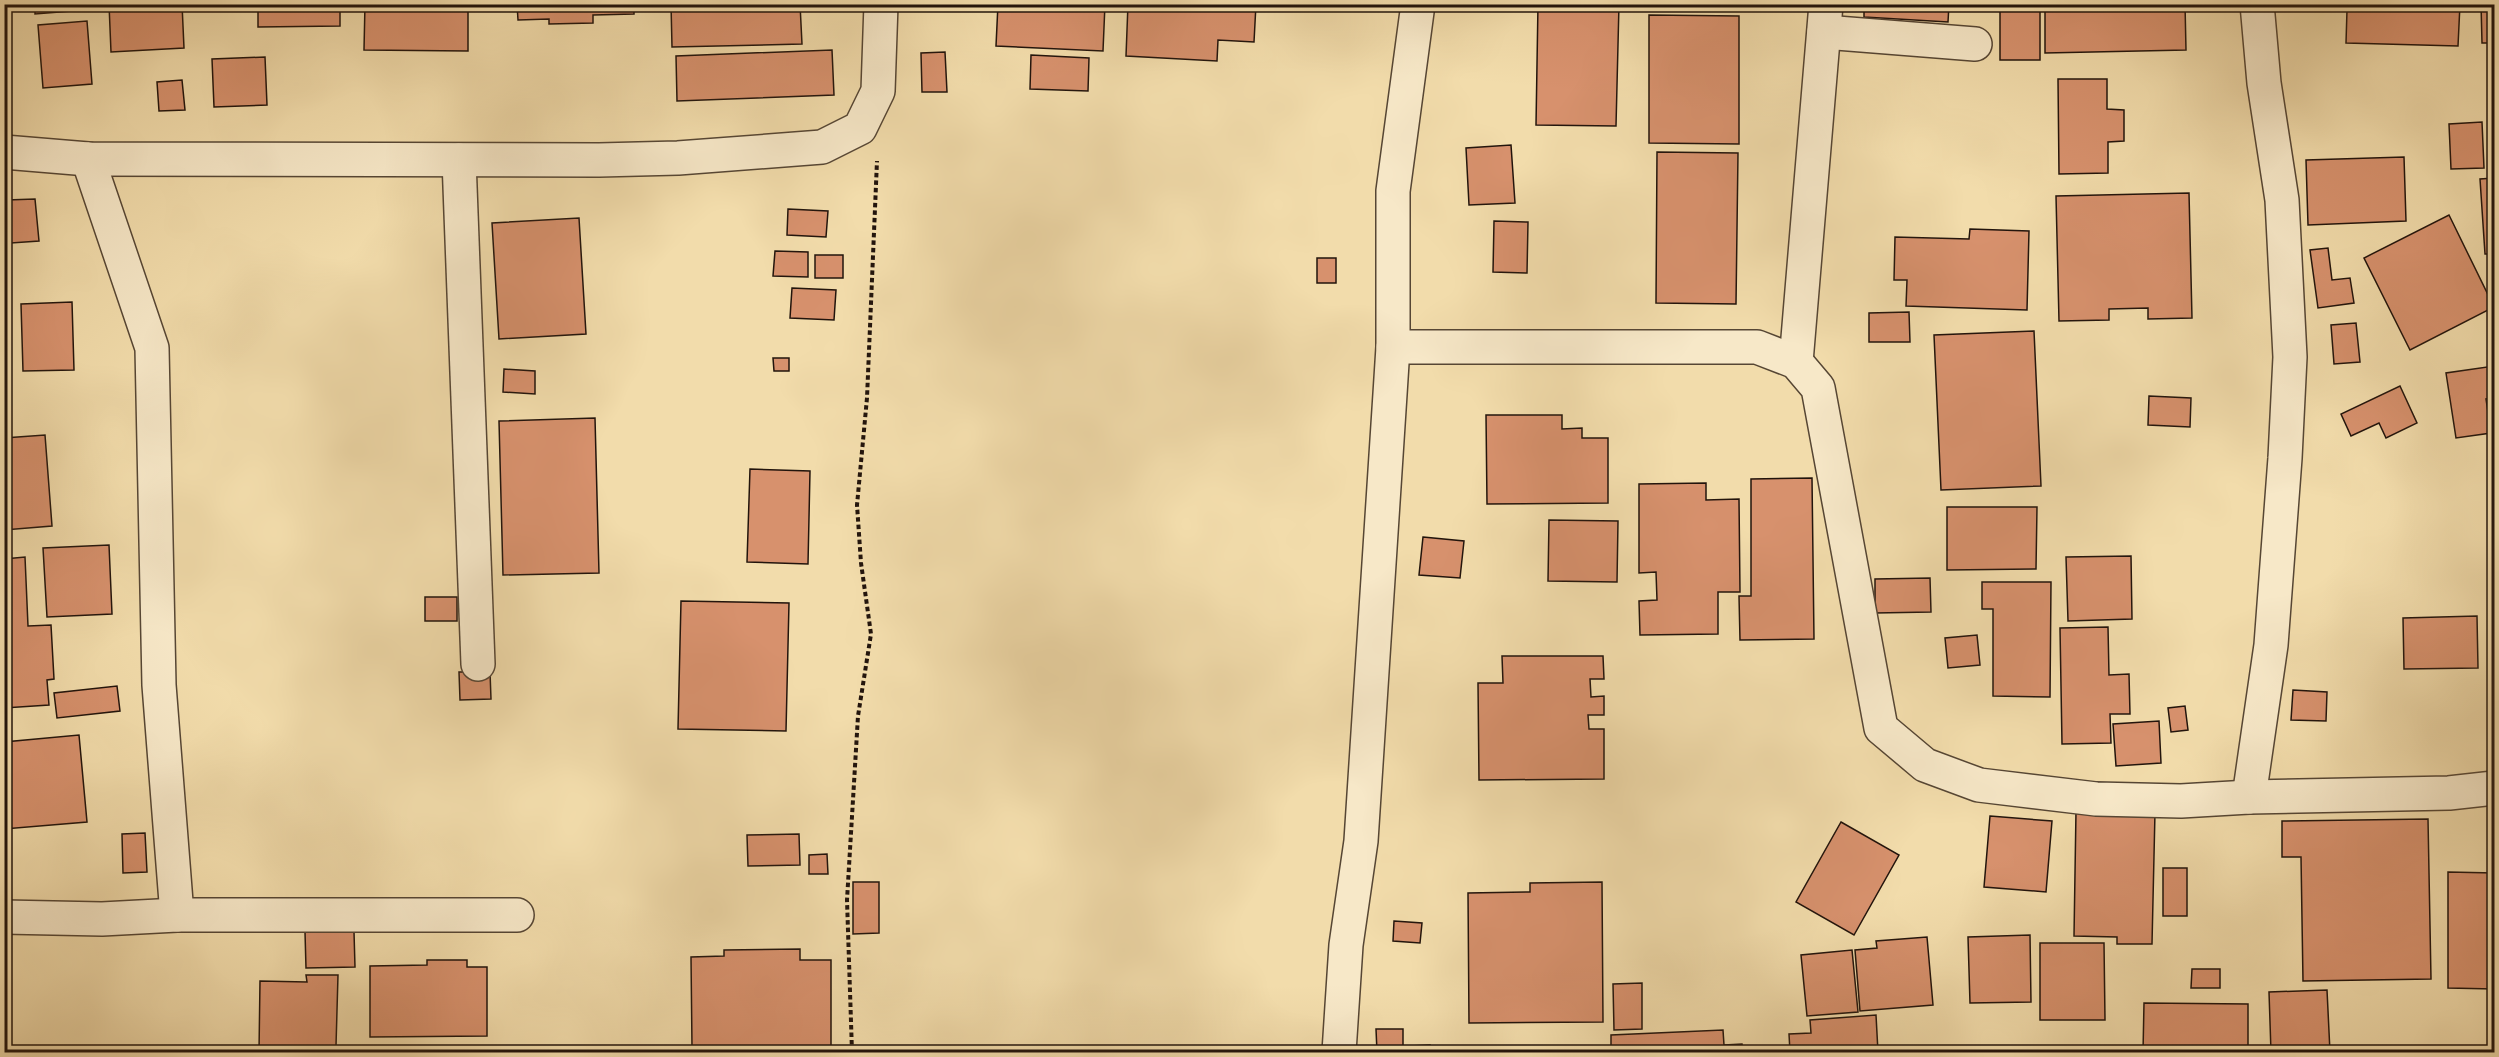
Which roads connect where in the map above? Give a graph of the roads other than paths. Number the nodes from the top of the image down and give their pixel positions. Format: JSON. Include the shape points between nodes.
{"nodes":[{"id":1,"x":881,"y":4,"type":"edge"},
{"id":2,"x":1418,"y":4,"type":"edge"},
{"id":3,"x":2257,"y":4,"type":"edge"},
{"id":4,"x":1825,"y":18,"type":"edge"},
{"id":5,"x":1975,"y":44,"type":"dead end"},
{"id":6,"x":4,"y":152,"type":"edge"},
{"id":7,"x":88,"y":159,"type":"junction"},
{"id":8,"x":459,"y":160,"type":"junction"},
{"id":9,"x":1393,"y":347,"type":"junction"},
{"id":10,"x":1796,"y":362,"type":"junction"},
{"id":11,"x":478,"y":664,"type":"dead end"},
{"id":12,"x":2494,"y":788,"type":"edge"},
{"id":13,"x":2249,"y":797,"type":"junction"},
{"id":14,"x":177,"y":915,"type":"junction"},
{"id":15,"x":517,"y":915,"type":"dead end"},
{"id":16,"x":4,"y":917,"type":"edge"},
{"id":17,"x":1339,"y":1053,"type":"edge"}],
"edges":[{"from":1,"to":8,"type":"street","via":[[878,91],[860,128],[822,147],[678,158]]},
{"from":2,"to":9,"type":"street","via":[[1393,191]]},
{"from":3,"to":13,"type":"street","via":[[2282,200],[2290,357],[2271,645]]},
{"from":4,"to":5,"type":"street"},
{"from":4,"to":10,"type":"street"},
{"from":6,"to":7,"type":"street"},
{"from":7,"to":8,"type":"street"},
{"from":7,"to":14,"type":"street","via":[[152,348],[159,685]]},
{"from":8,"to":11,"type":"street"},
{"from":9,"to":10,"type":"street","via":[[1757,347]]},
{"from":9,"to":17,"type":"street","via":[[1362,831],[1346,945]]},
{"from":10,"to":13,"type":"street","via":[[1818,388],[1881,728],[1924,765],[1979,785],[2096,799],[2181,801]]},
{"from":12,"to":13,"type":"street","via":[[2449,793]]},
{"from":14,"to":15,"type":"street"},
{"from":14,"to":16,"type":"street","via":[[102,919]]}]}
